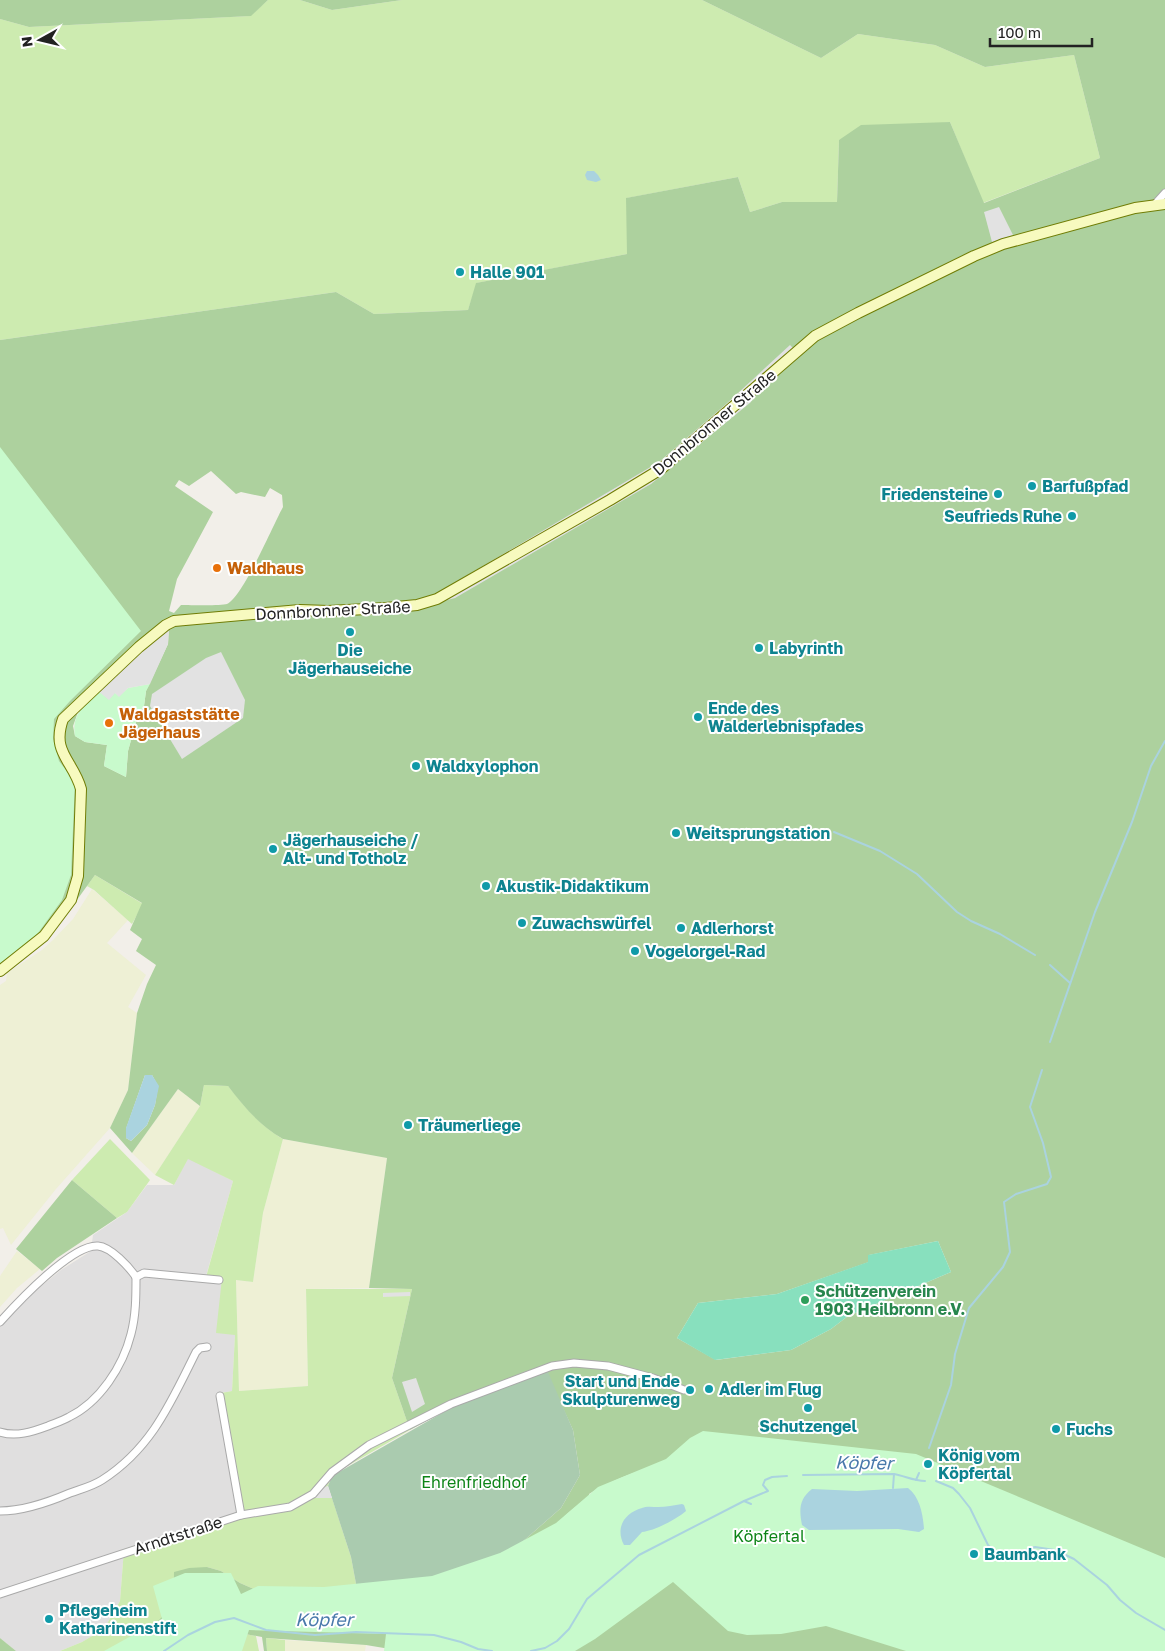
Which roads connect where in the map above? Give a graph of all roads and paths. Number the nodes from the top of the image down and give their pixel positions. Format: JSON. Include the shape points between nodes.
{"nodes":[{"id":1,"x":1165,"y":193,"type":"edge"},
{"id":2,"x":1160,"y":204,"type":"edge"},
{"id":3,"x":0,"y":971,"type":"edge"},
{"id":4,"x":136,"y":1277,"type":"junction"},
{"id":5,"x":219,"y":1280,"type":"dead end"},
{"id":6,"x":0,"y":1322,"type":"edge"},
{"id":7,"x":208,"y":1347,"type":"dead end"},
{"id":8,"x":684,"y":1390,"type":"dead end"},
{"id":9,"x":220,"y":1396,"type":"dead end"},
{"id":10,"x":0,"y":1432,"type":"edge"},
{"id":11,"x":0,"y":1511,"type":"edge"},
{"id":12,"x":241,"y":1515,"type":"junction"},
{"id":13,"x":0,"y":1594,"type":"edge"}],
"edges":[{"from":1,"to":2,"type":"street"},
{"from":2,"to":3,"type":"street","name":"Donnbronner Straße","via":[[1003,244],[815,336],[661,469],[438,599],[386,608],[300,610],[174,621],[139,647],[63,719],[59,742],[81,789],[78,876],[71,900],[49,930],[33,947]]},
{"from":4,"to":5,"type":"street","via":[[144,1273]]},
{"from":4,"to":6,"type":"street","via":[[104,1247],[80,1250],[54,1269]]},
{"from":4,"to":10,"type":"street","via":[[131,1334],[120,1362],[103,1390],[70,1417],[35,1431],[9,1435]]},
{"from":7,"to":11,"type":"street","via":[[196,1352],[160,1422],[127,1462],[101,1481],[60,1497],[16,1510]]},
{"from":8,"to":12,"type":"street","via":[[608,1366],[574,1363],[552,1366],[451,1404],[369,1445],[332,1472],[313,1494],[290,1507]]},
{"from":9,"to":12,"type":"street","name":"Arndtstraße"},
{"from":12,"to":13,"type":"street","name":"Arndtstraße"}]}
